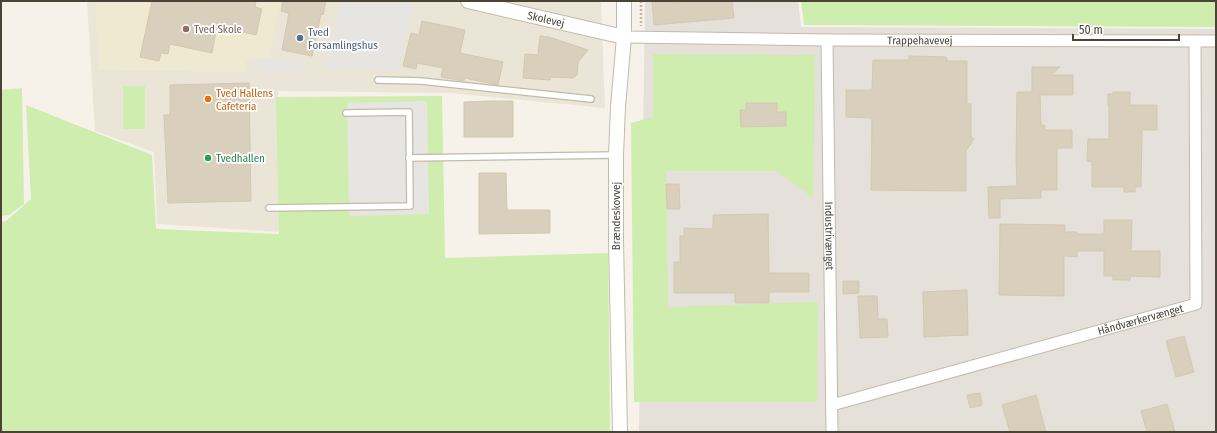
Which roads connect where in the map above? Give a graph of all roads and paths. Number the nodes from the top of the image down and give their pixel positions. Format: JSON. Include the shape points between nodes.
{"nodes":[{"id":1,"x":468,"y":1,"type":"edge"},
{"id":2,"x":624,"y":1,"type":"edge"},
{"id":3,"x":641,"y":1,"type":"edge"},
{"id":4,"x":624,"y":37,"type":"junction"},
{"id":5,"x":641,"y":37,"type":"junction"},
{"id":6,"x":827,"y":40,"type":"junction"},
{"id":7,"x":1195,"y":41,"type":"junction"},
{"id":8,"x":1216,"y":41,"type":"edge"},
{"id":9,"x":378,"y":80,"type":"dead end"},
{"id":10,"x":591,"y":99,"type":"dead end"},
{"id":11,"x":346,"y":113,"type":"dead end"},
{"id":12,"x":616,"y":155,"type":"junction"},
{"id":13,"x":409,"y":158,"type":"junction"},
{"id":14,"x":269,"y":208,"type":"dead end"},
{"id":15,"x":832,"y":405,"type":"junction"},
{"id":16,"x":620,"y":432,"type":"edge"},
{"id":17,"x":832,"y":432,"type":"edge"}],
"edges":[{"from":1,"to":4,"type":"street","name":"Skolevej"},
{"from":2,"to":4,"type":"street","name":"Brændeskovvej"},
{"from":3,"to":5,"type":"path"},
{"from":4,"to":5,"type":"street","name":"Trappehavevej"},
{"from":4,"to":12,"type":"street","name":"Brændeskovvej"},
{"from":5,"to":6,"type":"street","name":"Trappehavevej"},
{"from":6,"to":7,"type":"street","name":"Trappehavevej"},
{"from":6,"to":15,"type":"street","name":"Industrivænget"},
{"from":7,"to":8,"type":"street","name":"Trappehavevej"},
{"from":7,"to":15,"type":"street","name":"Håndværkervænget","via":[[1196,304]]},
{"from":9,"to":10,"type":"lane","via":[[421,81]]},
{"from":11,"to":13,"type":"lane","via":[[408,112]]},
{"from":12,"to":13,"type":"lane"},
{"from":12,"to":16,"type":"street","name":"Brændeskovvej"},
{"from":13,"to":14,"type":"lane","via":[[410,206]]},
{"from":15,"to":17,"type":"street","name":"Industrivænget"}]}
